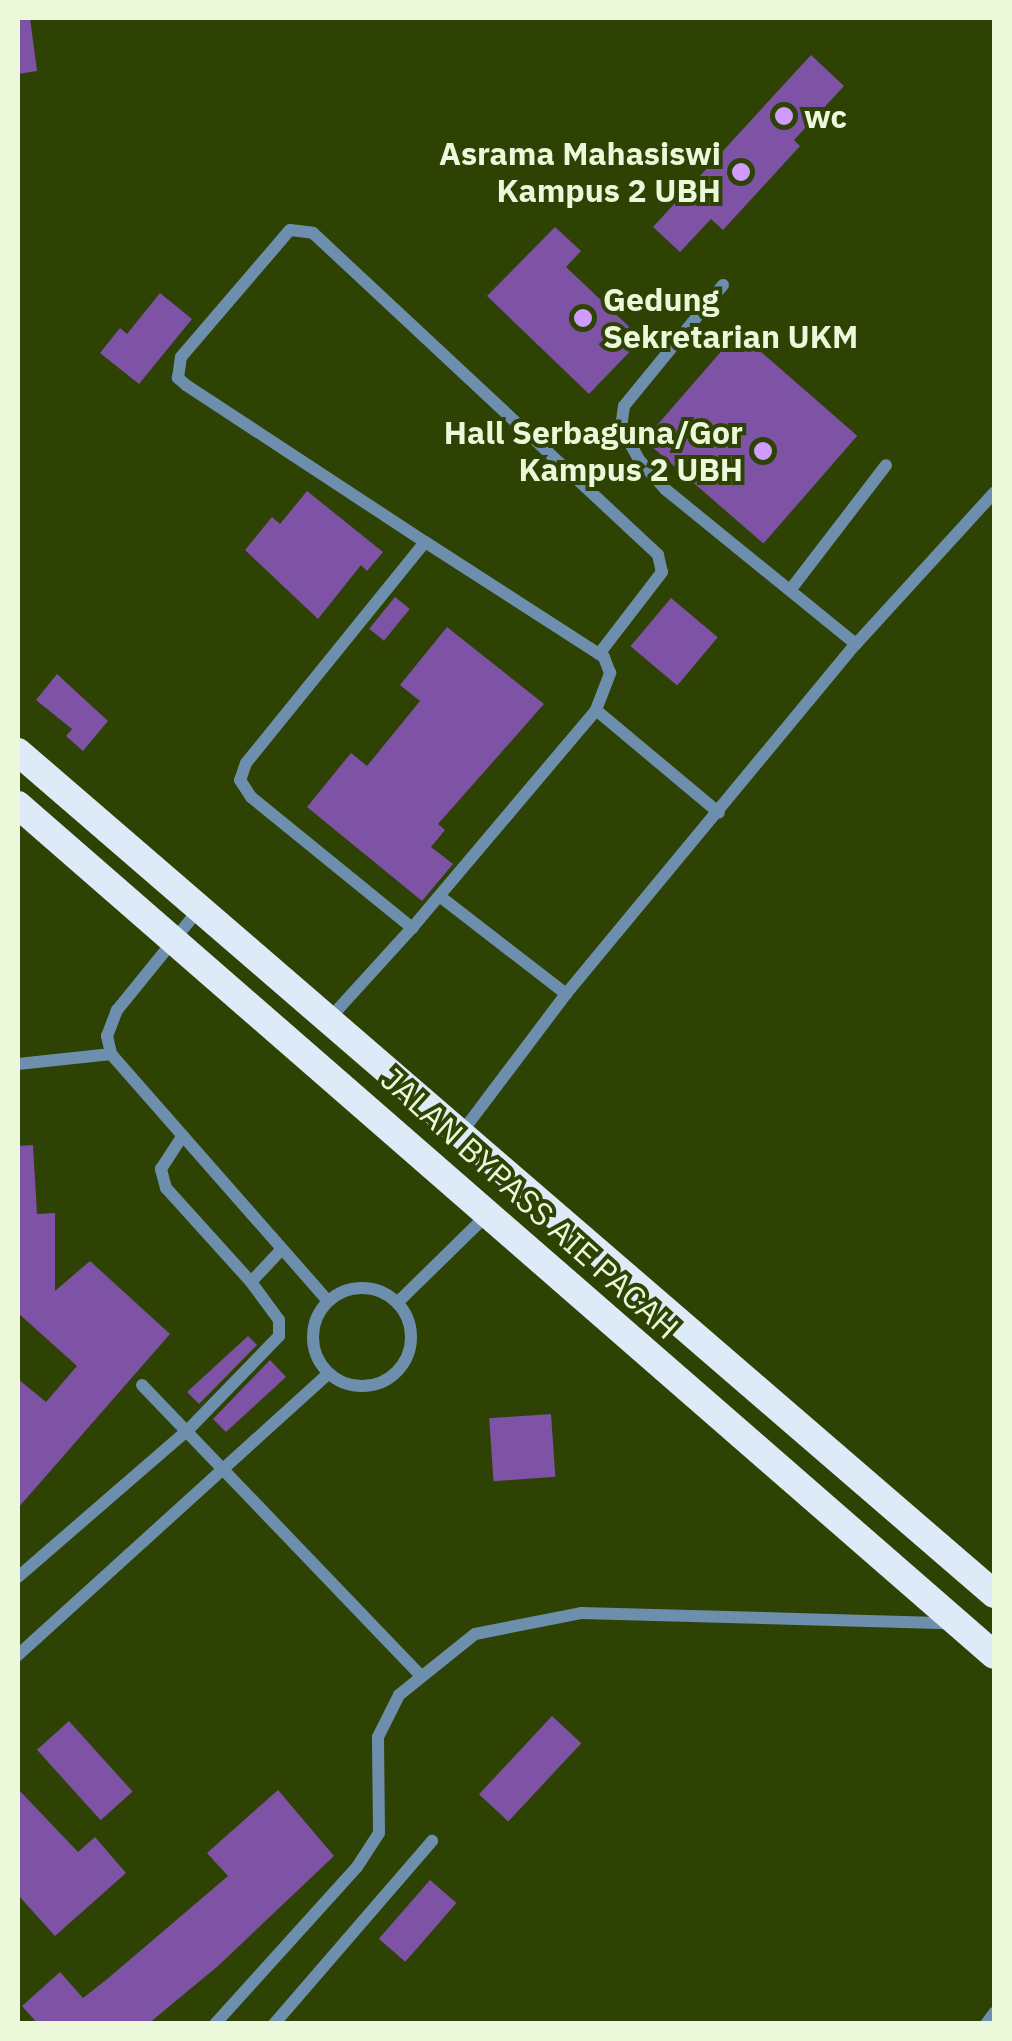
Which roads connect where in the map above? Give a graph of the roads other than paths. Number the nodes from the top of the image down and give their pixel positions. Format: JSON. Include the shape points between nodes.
{"nodes":[{"id":1,"x":724,"y":285,"type":"dead end"},
{"id":2,"x":886,"y":465,"type":"dead end"},
{"id":3,"x":994,"y":493,"type":"edge"},
{"id":4,"x":426,"y":542,"type":"junction"},
{"id":5,"x":791,"y":590,"type":"junction"},
{"id":6,"x":856,"y":644,"type":"junction"},
{"id":7,"x":599,"y":654,"type":"junction"},
{"id":8,"x":596,"y":710,"type":"junction"},
{"id":9,"x":18,"y":752,"type":"edge"},
{"id":10,"x":18,"y":805,"type":"edge"},
{"id":11,"x":718,"y":813,"type":"junction"},
{"id":12,"x":442,"y":898,"type":"junction"},
{"id":13,"x":202,"y":906,"type":"junction"},
{"id":14,"x":412,"y":928,"type":"junction"},
{"id":15,"x":176,"y":936,"type":"junction"},
{"id":16,"x":566,"y":994,"type":"junction"},
{"id":17,"x":330,"y":1018,"type":"junction"},
{"id":18,"x":111,"y":1054,"type":"junction"},
{"id":19,"x":18,"y":1064,"type":"edge"},
{"id":20,"x":462,"y":1132,"type":"junction"},
{"id":21,"x":184,"y":1135,"type":"junction"},
{"id":22,"x":490,"y":1213,"type":"junction"},
{"id":23,"x":281,"y":1250,"type":"junction"},
{"id":24,"x":251,"y":1282,"type":"junction"},
{"id":25,"x":328,"y":1301,"type":"junction"},
{"id":26,"x":397,"y":1303,"type":"junction"},
{"id":27,"x":328,"y":1374,"type":"junction"},
{"id":28,"x":142,"y":1386,"type":"dead end"},
{"id":29,"x":188,"y":1430,"type":"junction"},
{"id":30,"x":225,"y":1466,"type":"junction"},
{"id":31,"x":18,"y":1577,"type":"edge"},
{"id":32,"x":994,"y":1594,"type":"edge"},
{"id":33,"x":956,"y":1623,"type":"junction"},
{"id":34,"x":990,"y":1641,"type":"edge"},
{"id":35,"x":18,"y":1655,"type":"edge"},
{"id":36,"x":420,"y":1675,"type":"junction"},
{"id":37,"x":432,"y":1841,"type":"dead end"},
{"id":38,"x":994,"y":2013,"type":"edge"},
{"id":39,"x":215,"y":2024,"type":"edge"},
{"id":40,"x":274,"y":2024,"type":"edge"},
{"id":41,"x":986,"y":2024,"type":"edge"}],
"edges":[{"from":1,"to":5,"type":"lane","via":[[624,406],[622,427],[665,489]]},
{"from":2,"to":5,"type":"lane"},
{"from":3,"to":6,"type":"lane"},
{"from":4,"to":7,"type":"lane"},
{"from":4,"to":7,"type":"lane","via":[[178,378],[181,357],[290,230],[312,233],[658,555],[662,572]]},
{"from":4,"to":14,"type":"lane","via":[[246,763],[240,780],[251,797]]},
{"from":5,"to":6,"type":"lane"},
{"from":6,"to":11,"type":"lane"},
{"from":7,"to":8,"type":"lane","via":[[610,673]]},
{"from":8,"to":11,"type":"lane"},
{"from":8,"to":12,"type":"lane"},
{"from":9,"to":13,"type":"highway"},
{"from":10,"to":15,"type":"highway","name":"JALAN BYPASS AIE PACAH"},
{"from":11,"to":16,"type":"lane"},
{"from":12,"to":14,"type":"lane"},
{"from":12,"to":16,"type":"lane"},
{"from":13,"to":15,"type":"lane"},
{"from":13,"to":17,"type":"highway"},
{"from":14,"to":17,"type":"lane"},
{"from":15,"to":18,"type":"lane","via":[[116,1010],[107,1036]]},
{"from":15,"to":22,"type":"highway","name":"JALAN BYPASS AIE PACAH"},
{"from":16,"to":20,"type":"lane"},
{"from":17,"to":20,"type":"highway"},
{"from":18,"to":19,"type":"lane"},
{"from":18,"to":21,"type":"lane"},
{"from":20,"to":32,"type":"highway"},
{"from":21,"to":23,"type":"lane"},
{"from":21,"to":24,"type":"lane","via":[[160,1169],[166,1188]]},
{"from":22,"to":26,"type":"lane"},
{"from":22,"to":33,"type":"highway","name":"JALAN BYPASS AIE PACAH"},
{"from":23,"to":24,"type":"lane"},
{"from":23,"to":25,"type":"lane"},
{"from":24,"to":29,"type":"lane","via":[[280,1320],[279,1336]]},
{"from":25,"to":26,"type":"lane","via":[[363,1288]]},
{"from":25,"to":27,"type":"lane","via":[[312,1338]]},
{"from":26,"to":27,"type":"lane","via":[[411,1338],[397,1372],[363,1386]]},
{"from":27,"to":30,"type":"lane"},
{"from":28,"to":29,"type":"lane"},
{"from":29,"to":30,"type":"lane"},
{"from":29,"to":31,"type":"lane"},
{"from":30,"to":35,"type":"lane"},
{"from":30,"to":36,"type":"lane"},
{"from":33,"to":34,"type":"highway","name":"JALAN BYPASS AIE PACAH"},
{"from":33,"to":36,"type":"lane","via":[[581,1613],[475,1634]]},
{"from":36,"to":39,"type":"lane","via":[[399,1695],[378,1736],[379,1833],[323,1909]]},
{"from":37,"to":40,"type":"lane"},
{"from":38,"to":41,"type":"lane"}]}
